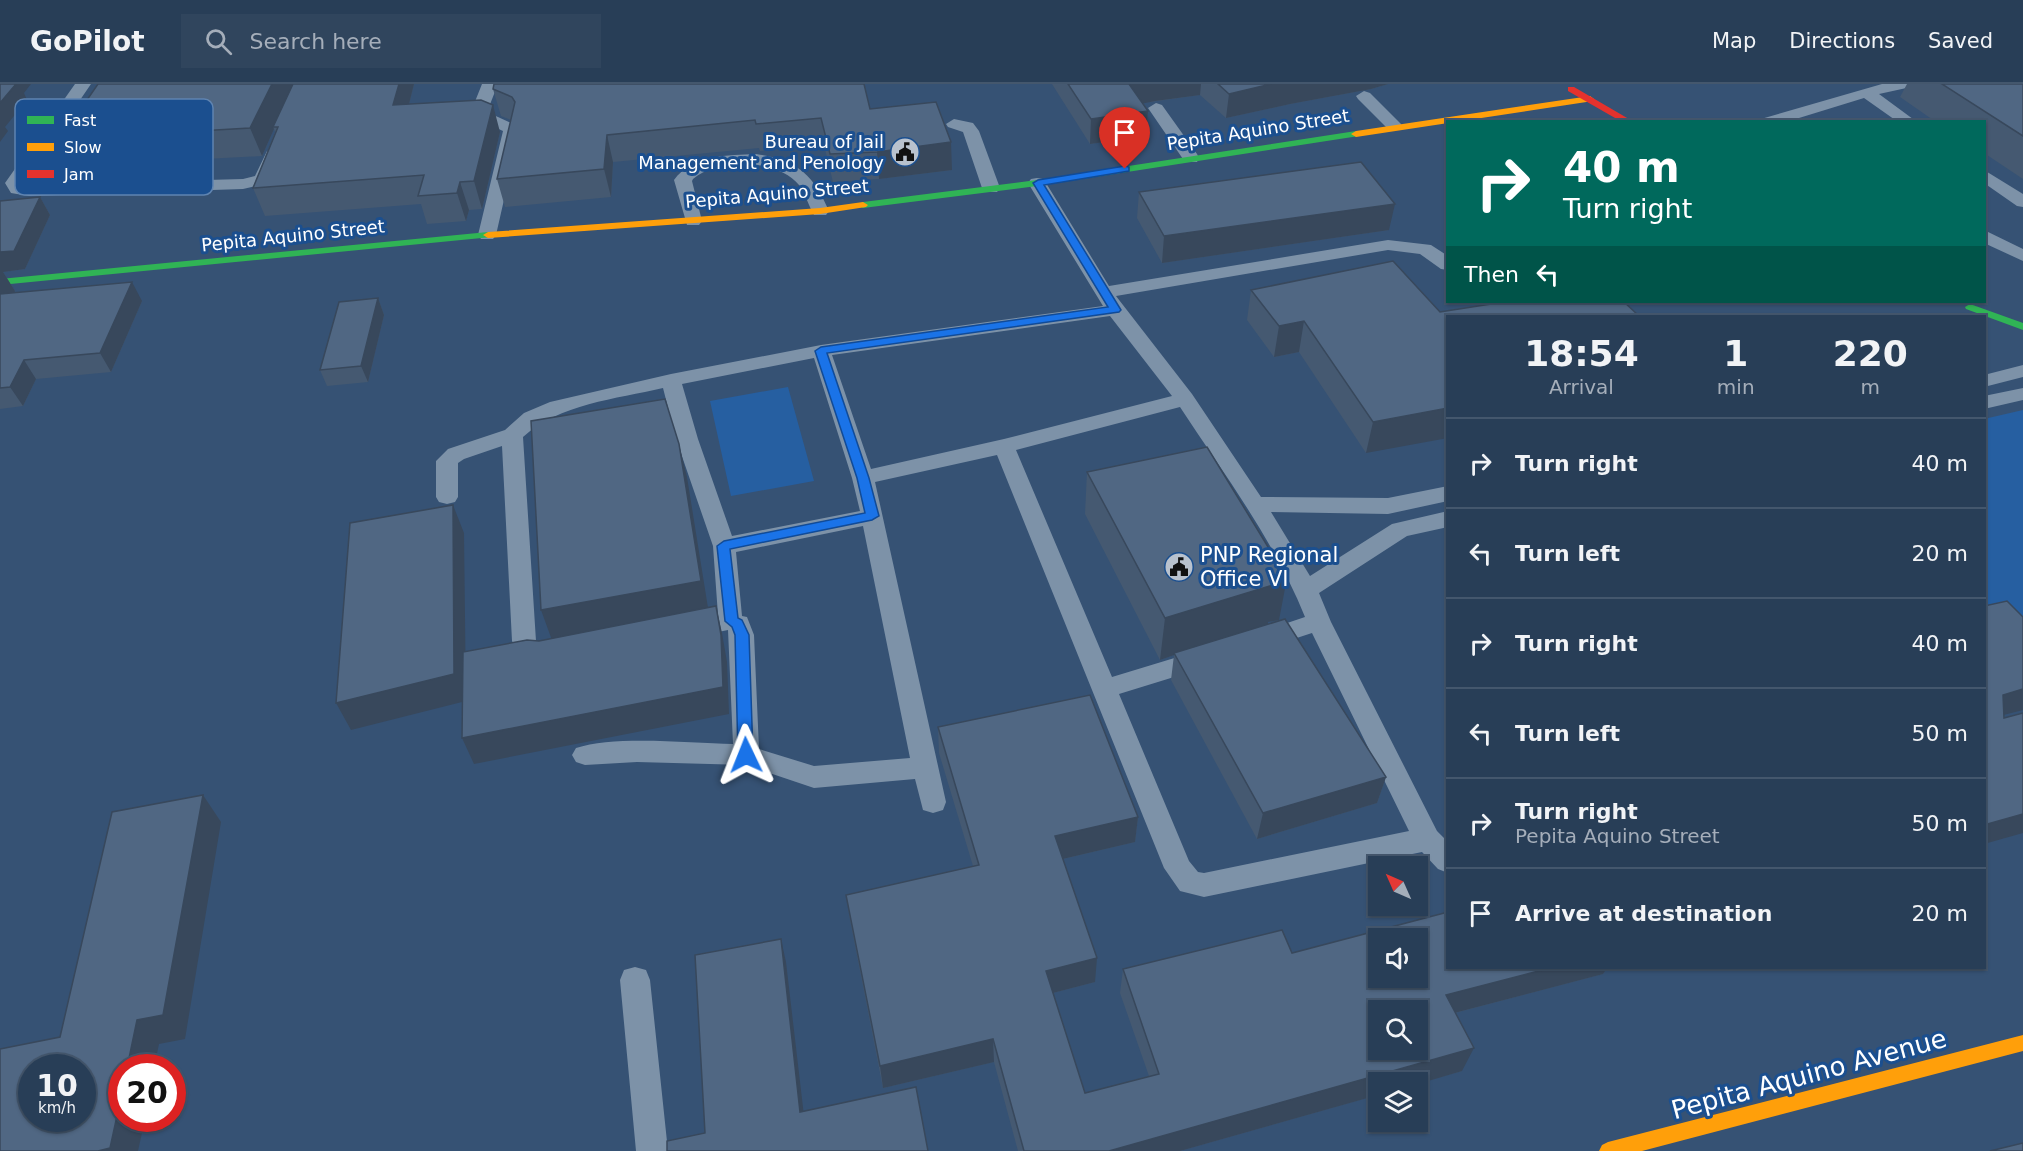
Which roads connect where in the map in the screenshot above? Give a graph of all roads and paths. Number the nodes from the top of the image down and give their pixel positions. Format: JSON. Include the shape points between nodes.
{"nodes":[{"id":1,"x":83,"y":84,"type":"edge"},
{"id":2,"x":490,"y":84,"type":"edge"},
{"id":3,"x":1563,"y":84,"type":"edge"},
{"id":4,"x":1905,"y":84,"type":"edge"},
{"id":5,"x":1866,"y":92,"type":"junction"},
{"id":6,"x":1364,"y":96,"type":"dead end"},
{"id":7,"x":73,"y":99,"type":"edge"},
{"id":8,"x":1590,"y":99,"type":"junction"},
{"id":9,"x":1156,"y":108,"type":"dead end"},
{"id":10,"x":1627,"y":120,"type":"edge"},
{"id":11,"x":1776,"y":120,"type":"edge"},
{"id":12,"x":1906,"y":120,"type":"edge"},
{"id":13,"x":954,"y":124,"type":"dead end"},
{"id":14,"x":1395,"y":127,"type":"junction"},
{"id":15,"x":280,"y":140,"type":"edge"},
{"id":16,"x":1191,"y":158,"type":"junction"},
{"id":17,"x":1986,"y":176,"type":"edge"},
{"id":18,"x":1038,"y":183,"type":"junction"},
{"id":19,"x":213,"y":184,"type":"edge"},
{"id":20,"x":991,"y":188,"type":"junction"},
{"id":21,"x":2023,"y":201,"type":"edge"},
{"id":22,"x":820,"y":211,"type":"junction"},
{"id":23,"x":693,"y":221,"type":"junction"},
{"id":24,"x":487,"y":235,"type":"junction"},
{"id":25,"x":1986,"y":236,"type":"edge"},
{"id":26,"x":2023,"y":256,"type":"edge"},
{"id":27,"x":1446,"y":264,"type":"edge"},
{"id":28,"x":0,"y":282,"type":"edge"},
{"id":29,"x":1110,"y":301,"type":"junction"},
{"id":30,"x":1965,"y":304,"type":"edge"},
{"id":31,"x":1981,"y":315,"type":"edge"},
{"id":32,"x":1986,"y":318,"type":"edge"},
{"id":33,"x":2023,"y":327,"type":"edge"},
{"id":34,"x":2023,"y":342,"type":"edge"},
{"id":35,"x":821,"y":351,"type":"junction"},
{"id":36,"x":2023,"y":371,"type":"edge"},
{"id":37,"x":671,"y":380,"type":"junction"},
{"id":38,"x":1986,"y":380,"type":"edge"},
{"id":39,"x":2020,"y":398,"type":"edge"},
{"id":40,"x":1185,"y":399,"type":"junction"},
{"id":41,"x":1986,"y":403,"type":"edge"},
{"id":42,"x":512,"y":435,"type":"junction"},
{"id":43,"x":1004,"y":446,"type":"junction"},
{"id":44,"x":863,"y":478,"type":"junction"},
{"id":45,"x":1446,"y":493,"type":"edge"},
{"id":46,"x":447,"y":497,"type":"dead end"},
{"id":47,"x":1255,"y":504,"type":"junction"},
{"id":48,"x":1388,"y":506,"type":"junction"},
{"id":49,"x":872,"y":516,"type":"junction"},
{"id":50,"x":1446,"y":519,"type":"edge"},
{"id":51,"x":1400,"y":530,"type":"junction"},
{"id":52,"x":724,"y":546,"type":"junction"},
{"id":53,"x":1306,"y":590,"type":"junction"},
{"id":54,"x":731,"y":621,"type":"junction"},
{"id":55,"x":1319,"y":622,"type":"junction"},
{"id":56,"x":665,"y":634,"type":"edge"},
{"id":57,"x":571,"y":652,"type":"edge"},
{"id":58,"x":1103,"y":689,"type":"junction"},
{"id":59,"x":585,"y":755,"type":"dead end"},
{"id":60,"x":746,"y":755,"type":"junction"},
{"id":61,"x":927,"y":767,"type":"junction"},
{"id":62,"x":933,"y":802,"type":"dead end"},
{"id":63,"x":1427,"y":839,"type":"junction"},
{"id":64,"x":1446,"y":859,"type":"edge"},
{"id":65,"x":635,"y":980,"type":"dead end"},
{"id":66,"x":2023,"y":1043,"type":"edge"},
{"id":67,"x":652,"y":1151,"type":"edge"},
{"id":68,"x":1608,"y":1151,"type":"edge"}],
"edges":[{"from":1,"to":7,"type":"lane"},
{"from":2,"to":24,"type":"lane","via":[[478,114],[512,129]]},
{"from":3,"to":8,"type":"street"},
{"from":4,"to":5,"type":"lane"},
{"from":5,"to":11,"type":"lane"},
{"from":5,"to":12,"type":"lane"},
{"from":6,"to":14,"type":"lane"},
{"from":8,"to":10,"type":"street"},
{"from":8,"to":14,"type":"street","name":"Pepita Aquino Street"},
{"from":9,"to":16,"type":"lane"},
{"from":13,"to":20,"type":"lane","via":[[967,126],[971,131]]},
{"from":14,"to":16,"type":"street","name":"Pepita Aquino Street"},
{"from":15,"to":19,"type":"lane","via":[[262,179]]},
{"from":16,"to":18,"type":"street","name":"Pepita Aquino Street"},
{"from":17,"to":21,"type":"lane"},
{"from":18,"to":20,"type":"street","name":"Pepita Aquino Street"},
{"from":18,"to":29,"type":"lane"},
{"from":20,"to":22,"type":"street","name":"Pepita Aquino Street"},
{"from":22,"to":23,"type":"street","name":"Pepita Aquino Street"},
{"from":22,"to":23,"type":"lane","via":[[815,195],[795,171],[779,163],[747,159],[708,164],[687,174],[683,180]]},
{"from":23,"to":24,"type":"street","name":"Pepita Aquino Street"},
{"from":24,"to":28,"type":"street","name":"Pepita Aquino Street"},
{"from":25,"to":26,"type":"lane"},
{"from":27,"to":29,"type":"lane","via":[[1425,249],[1388,245]]},
{"from":29,"to":35,"type":"lane"},
{"from":29,"to":40,"type":"lane"},
{"from":30,"to":31,"type":"street"},
{"from":30,"to":33,"type":"street"},
{"from":32,"to":34,"type":"street"},
{"from":35,"to":37,"type":"lane"},
{"from":35,"to":44,"type":"lane"},
{"from":36,"to":38,"type":"lane"},
{"from":37,"to":42,"type":"lane","via":[[557,407],[531,418]]},
{"from":37,"to":52,"type":"lane"},
{"from":39,"to":41,"type":"lane"},
{"from":40,"to":43,"type":"lane"},
{"from":40,"to":47,"type":"lane"},
{"from":42,"to":46,"type":"lane","via":[[456,454],[447,462]]},
{"from":42,"to":57,"type":"lane","via":[[524,641],[533,657]]},
{"from":43,"to":44,"type":"lane"},
{"from":43,"to":58,"type":"lane"},
{"from":44,"to":49,"type":"lane"},
{"from":45,"to":48,"type":"lane"},
{"from":47,"to":48,"type":"lane"},
{"from":47,"to":53,"type":"lane"},
{"from":48,"to":51,"type":"lane"},
{"from":49,"to":52,"type":"lane"},
{"from":49,"to":61,"type":"lane"},
{"from":50,"to":51,"type":"lane"},
{"from":51,"to":53,"type":"lane"},
{"from":52,"to":54,"type":"lane"},
{"from":53,"to":55,"type":"lane"},
{"from":54,"to":56,"type":"lane"},
{"from":54,"to":60,"type":"lane","via":[[738,623],[742,635]]},
{"from":55,"to":58,"type":"lane"},
{"from":55,"to":63,"type":"lane"},
{"from":58,"to":63,"type":"lane","via":[[1178,868],[1190,882],[1204,885]]},
{"from":59,"to":60,"type":"lane"},
{"from":60,"to":61,"type":"lane","via":[[814,777]]},
{"from":61,"to":62,"type":"lane"},
{"from":63,"to":64,"type":"lane"},
{"from":65,"to":67,"type":"lane"},
{"from":66,"to":68,"type":"street","name":"Pepita Aquino Avenue"}]}
